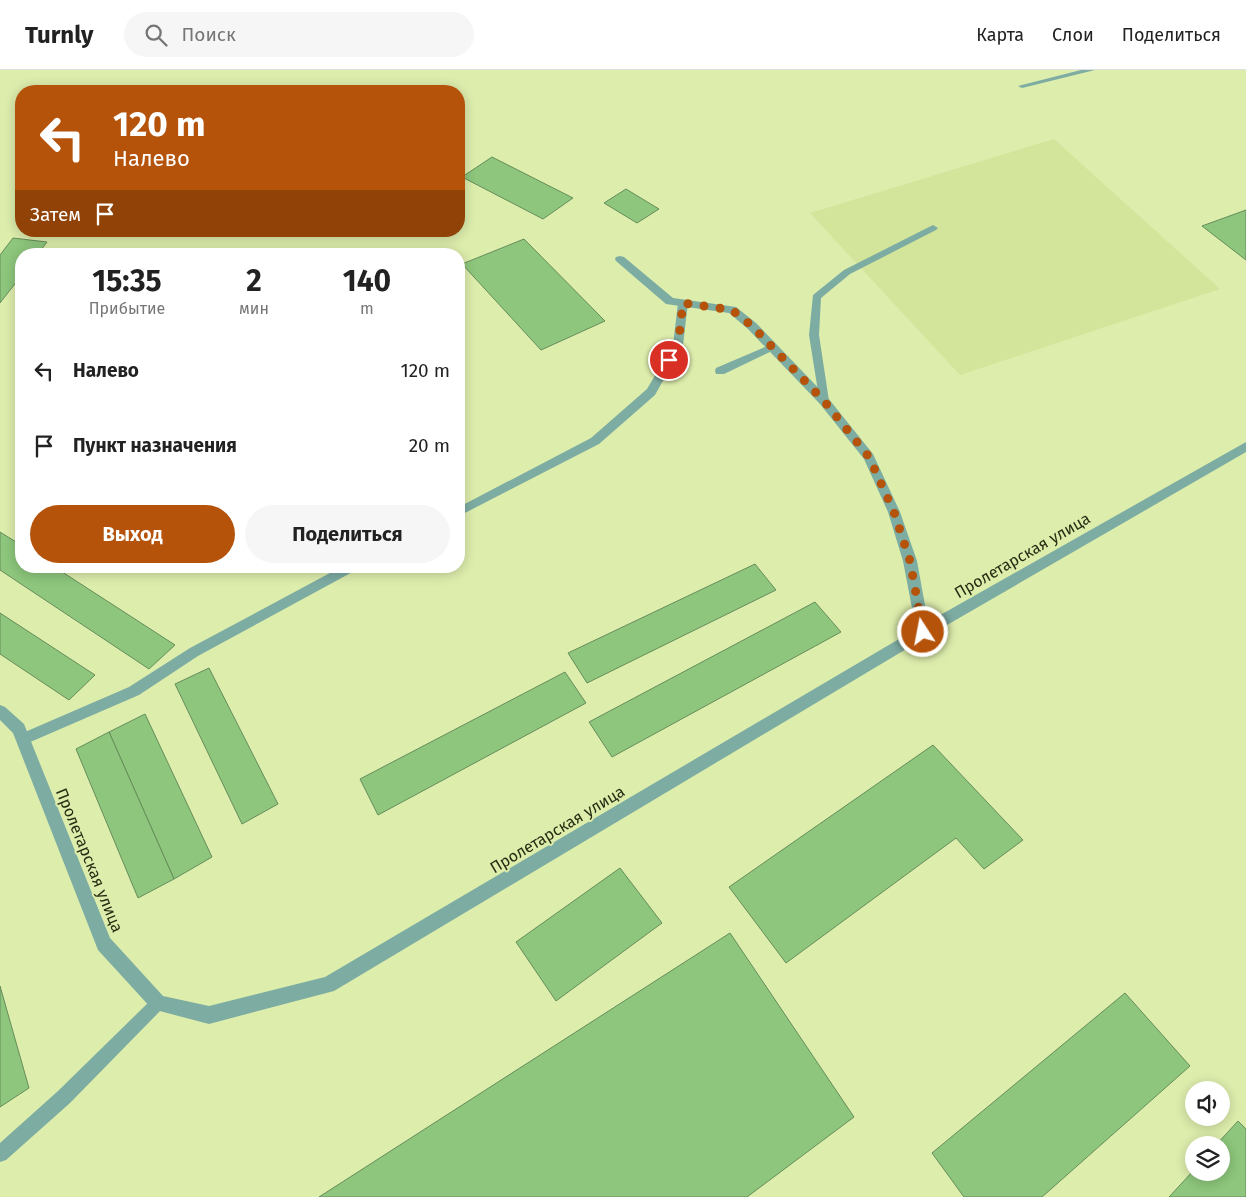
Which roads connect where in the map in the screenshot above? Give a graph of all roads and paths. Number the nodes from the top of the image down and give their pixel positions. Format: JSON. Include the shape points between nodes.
{"nodes":[{"id":1,"x":1091,"y":70,"type":"edge"},
{"id":2,"x":1022,"y":86,"type":"dead end"},
{"id":3,"x":932,"y":228,"type":"dead end"},
{"id":4,"x":620,"y":258,"type":"dead end"},
{"id":5,"x":683,"y":303,"type":"junction"},
{"id":6,"x":772,"y":347,"type":"junction"},
{"id":7,"x":720,"y":371,"type":"dead end"},
{"id":8,"x":824,"y":401,"type":"junction"},
{"id":9,"x":1246,"y":446,"type":"edge"},
{"id":10,"x":465,"y":509,"type":"edge"},
{"id":11,"x":341,"y":573,"type":"edge"},
{"id":12,"x":923,"y":632,"type":"junction"},
{"id":13,"x":0,"y":712,"type":"edge"},
{"id":14,"x":23,"y":739,"type":"junction"},
{"id":15,"x":158,"y":1004,"type":"junction"},
{"id":16,"x":0,"y":1154,"type":"edge"}],
"edges":[{"from":1,"to":2,"type":"lane"},
{"from":3,"to":8,"type":"lane","via":[[847,272],[816,297],[814,335]]},
{"from":4,"to":5,"type":"street","via":[[670,301]]},
{"from":5,"to":6,"type":"street","via":[[732,310]]},
{"from":5,"to":10,"type":"lane","via":[[678,345],[651,392],[595,441]]},
{"from":6,"to":7,"type":"lane"},
{"from":6,"to":8,"type":"street"},
{"from":8,"to":12,"type":"street","via":[[869,457],[894,512],[910,561]]},
{"from":9,"to":12,"type":"street","name":"Пролетарская улица"},
{"from":11,"to":14,"type":"lane","via":[[194,652],[134,692]]},
{"from":12,"to":15,"type":"street","name":"Пролетарская улица","via":[[328,985],[209,1015]]},
{"from":13,"to":14,"type":"street","name":"Пролетарская улица","via":[[19,729]]},
{"from":14,"to":15,"type":"street","name":"Пролетарская улица","via":[[104,944]]},
{"from":15,"to":16,"type":"lane","via":[[64,1098]]}]}
